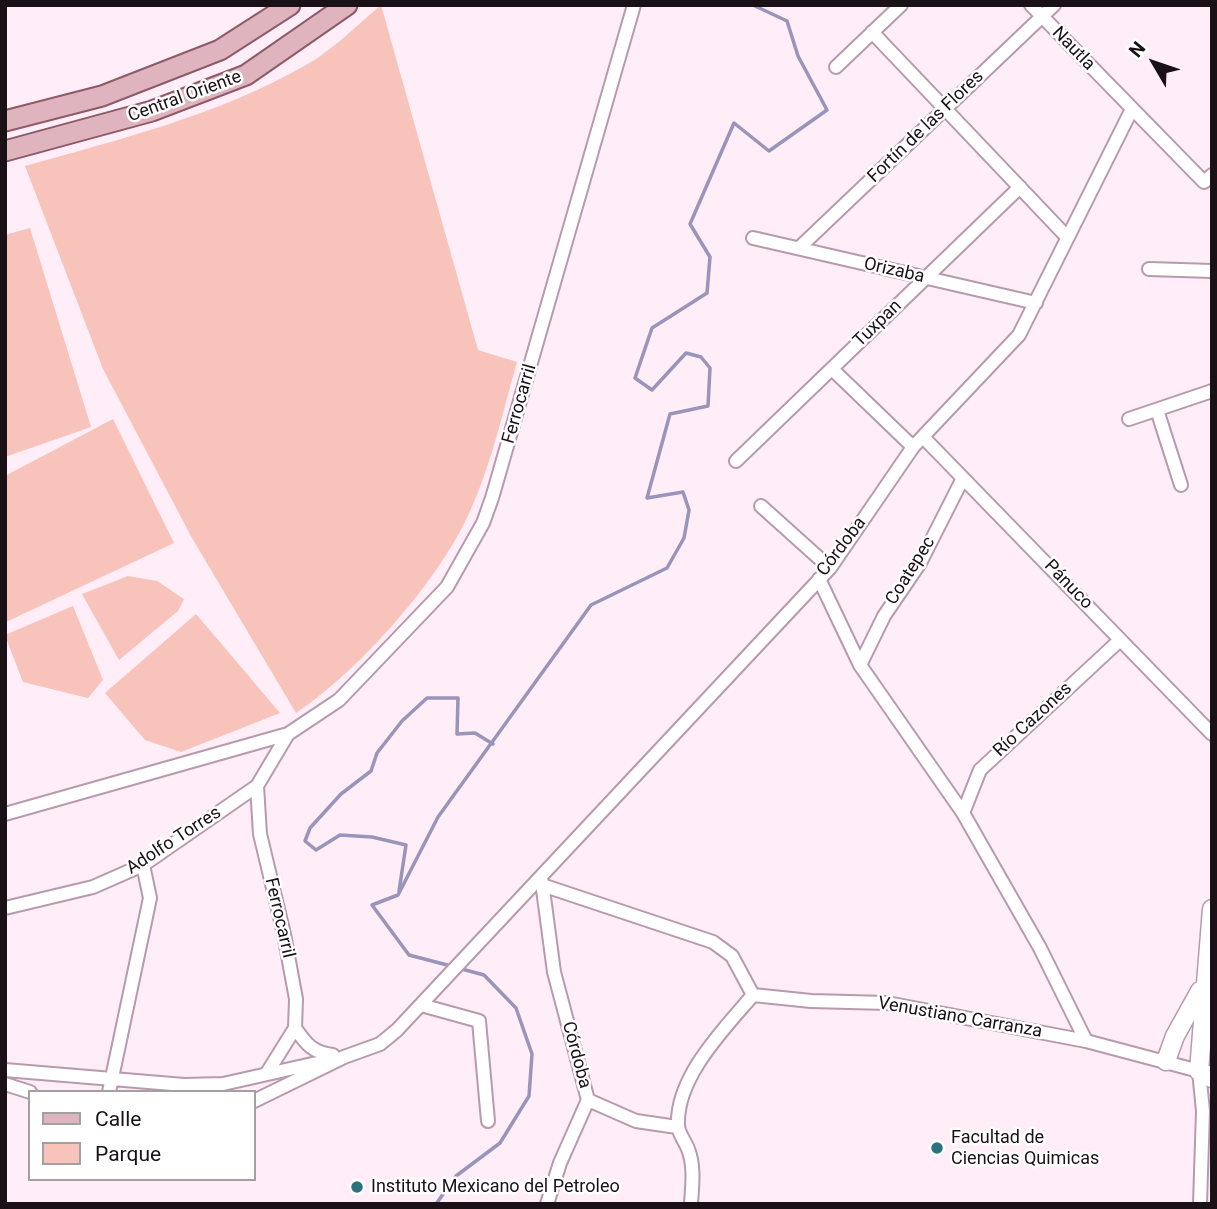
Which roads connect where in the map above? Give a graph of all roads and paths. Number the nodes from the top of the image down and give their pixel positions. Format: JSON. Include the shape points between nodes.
{"nodes":[{"id":1,"x":290,"y":5,"type":"edge"},
{"id":2,"x":347,"y":5,"type":"edge"},
{"id":3,"x":634,"y":5,"type":"edge"},
{"id":4,"x":901,"y":5,"type":"edge"},
{"id":5,"x":1031,"y":5,"type":"edge"},
{"id":6,"x":1054,"y":5,"type":"edge"},
{"id":7,"x":1042,"y":17,"type":"junction"},
{"id":8,"x":872,"y":33,"type":"junction"},
{"id":9,"x":836,"y":67,"type":"dead end"},
{"id":10,"x":945,"y":109,"type":"junction"},
{"id":11,"x":1132,"y":109,"type":"junction"},
{"id":12,"x":5,"y":121,"type":"edge"},
{"id":13,"x":5,"y":151,"type":"edge"},
{"id":14,"x":1208,"y":178,"type":"edge"},
{"id":15,"x":1020,"y":187,"type":"junction"},
{"id":16,"x":1067,"y":237,"type":"junction"},
{"id":17,"x":753,"y":238,"type":"dead end"},
{"id":18,"x":799,"y":248,"type":"junction"},
{"id":19,"x":1149,"y":269,"type":"dead end"},
{"id":20,"x":1212,"y":271,"type":"edge"},
{"id":21,"x":925,"y":279,"type":"junction"},
{"id":22,"x":1036,"y":303,"type":"junction"},
{"id":23,"x":832,"y":369,"type":"junction"},
{"id":24,"x":1212,"y":391,"type":"edge"},
{"id":25,"x":1157,"y":410,"type":"junction"},
{"id":26,"x":1129,"y":419,"type":"dead end"},
{"id":27,"x":918,"y":442,"type":"junction"},
{"id":28,"x":736,"y":461,"type":"dead end"},
{"id":29,"x":963,"y":478,"type":"junction"},
{"id":30,"x":1181,"y":485,"type":"dead end"},
{"id":31,"x":761,"y":506,"type":"dead end"},
{"id":32,"x":830,"y":568,"type":"junction"},
{"id":33,"x":819,"y":579,"type":"junction"},
{"id":34,"x":1120,"y":640,"type":"junction"},
{"id":35,"x":860,"y":665,"type":"junction"},
{"id":36,"x":288,"y":734,"type":"junction"},
{"id":37,"x":1212,"y":734,"type":"edge"},
{"id":38,"x":257,"y":786,"type":"junction"},
{"id":39,"x":963,"y":813,"type":"junction"},
{"id":40,"x":5,"y":814,"type":"edge"},
{"id":41,"x":142,"y":865,"type":"junction"},
{"id":42,"x":542,"y":882,"type":"junction"},
{"id":43,"x":5,"y":908,"type":"edge"},
{"id":44,"x":1212,"y":909,"type":"edge"},
{"id":45,"x":1204,"y":985,"type":"junction"},
{"id":46,"x":753,"y":995,"type":"junction"},
{"id":47,"x":421,"y":1005,"type":"junction"},
{"id":48,"x":1212,"y":1017,"type":"edge"},
{"id":49,"x":295,"y":1028,"type":"junction"},
{"id":50,"x":1086,"y":1041,"type":"junction"},
{"id":51,"x":344,"y":1057,"type":"junction"},
{"id":52,"x":1166,"y":1061,"type":"junction"},
{"id":53,"x":5,"y":1070,"type":"edge"},
{"id":54,"x":267,"y":1073,"type":"junction"},
{"id":55,"x":1205,"y":1075,"type":"edge"},
{"id":56,"x":112,"y":1079,"type":"junction"},
{"id":57,"x":7,"y":1083,"type":"edge"},
{"id":58,"x":109,"y":1090,"type":"edge"},
{"id":59,"x":28,"y":1091,"type":"edge"},
{"id":60,"x":256,"y":1100,"type":"edge"},
{"id":61,"x":588,"y":1100,"type":"junction"},
{"id":62,"x":1208,"y":1115,"type":"edge"},
{"id":63,"x":488,"y":1121,"type":"dead end"},
{"id":64,"x":677,"y":1127,"type":"junction"},
{"id":65,"x":547,"y":1204,"type":"edge"},
{"id":66,"x":691,"y":1204,"type":"edge"},
{"id":67,"x":1200,"y":1204,"type":"edge"}],
"edges":[{"from":1,"to":12,"type":"main road","name":"Central Oriente","via":[[220,50],[102,96]]},
{"from":2,"to":13,"type":"main road","name":"Central Oriente","via":[[246,75],[152,111]]},
{"from":3,"to":36,"type":"street","name":"Ferrocarril","via":[[483,523],[439,596],[339,700]]},
{"from":4,"to":8,"type":"street"},
{"from":5,"to":7,"type":"street","name":"Nautla"},
{"from":6,"to":7,"type":"street","name":"Fortín de las Flores"},
{"from":7,"to":10,"type":"street","name":"Fortín de las Flores"},
{"from":7,"to":11,"type":"street","name":"Nautla"},
{"from":8,"to":9,"type":"street"},
{"from":8,"to":10,"type":"street"},
{"from":10,"to":15,"type":"street"},
{"from":10,"to":18,"type":"street","name":"Fortín de las Flores"},
{"from":11,"to":14,"type":"street","name":"Nautla"},
{"from":11,"to":16,"type":"street","name":"Córdoba"},
{"from":15,"to":16,"type":"street"},
{"from":15,"to":21,"type":"street","name":"Tuxpan"},
{"from":16,"to":22,"type":"street","name":"Córdoba"},
{"from":17,"to":18,"type":"street","name":"Orizaba"},
{"from":18,"to":21,"type":"street","name":"Orizaba"},
{"from":19,"to":20,"type":"street"},
{"from":21,"to":22,"type":"street","name":"Orizaba"},
{"from":21,"to":23,"type":"street","name":"Tuxpan"},
{"from":22,"to":27,"type":"street","name":"Córdoba","via":[[1019,335]]},
{"from":23,"to":27,"type":"street","name":"Pánuco"},
{"from":23,"to":28,"type":"street","name":"Tuxpan"},
{"from":24,"to":25,"type":"street"},
{"from":25,"to":26,"type":"street"},
{"from":25,"to":30,"type":"street"},
{"from":27,"to":29,"type":"street","name":"Pánuco"},
{"from":27,"to":32,"type":"street","name":"Córdoba"},
{"from":29,"to":34,"type":"street","name":"Pánuco"},
{"from":29,"to":35,"type":"street","name":"Coatepec"},
{"from":31,"to":32,"type":"street"},
{"from":32,"to":33,"type":"street","name":"Córdoba"},
{"from":33,"to":35,"type":"street"},
{"from":33,"to":42,"type":"street","name":"Córdoba"},
{"from":34,"to":37,"type":"street","name":"Pánuco"},
{"from":34,"to":39,"type":"street","name":"Río Cazones","via":[[980,770]]},
{"from":35,"to":39,"type":"street"},
{"from":36,"to":38,"type":"street","name":"Ferrocarril"},
{"from":36,"to":40,"type":"street","name":"Ferrocarril"},
{"from":38,"to":41,"type":"street","name":"Adolfo Torres"},
{"from":38,"to":49,"type":"street","name":"Ferrocarril","via":[[260,834],[296,999]]},
{"from":39,"to":50,"type":"street","via":[[1040,948]]},
{"from":41,"to":43,"type":"street","name":"Adolfo Torres","via":[[93,887]]},
{"from":41,"to":56,"type":"street","via":[[150,898]]},
{"from":42,"to":46,"type":"street","via":[[713,942],[732,956]]},
{"from":42,"to":47,"type":"street","name":"Córdoba"},
{"from":42,"to":61,"type":"street","name":"Córdoba","via":[[554,972]]},
{"from":44,"to":45,"type":"main road"},
{"from":45,"to":48,"type":"main road"},
{"from":45,"to":52,"type":"main road"},
{"from":45,"to":55,"type":"main road"},
{"from":46,"to":50,"type":"street","name":"Venustiano Carranza","via":[[811,1002],[887,1003]]},
{"from":46,"to":64,"type":"street","via":[[709,1045],[680,1098]]},
{"from":47,"to":51,"type":"street","via":[[380,1044]]},
{"from":47,"to":63,"type":"street","via":[[479,1021]]},
{"from":49,"to":51,"type":"street","via":[[313,1050]]},
{"from":49,"to":54,"type":"street"},
{"from":50,"to":52,"type":"street","name":"Venustiano Carranza"},
{"from":51,"to":54,"type":"street"},
{"from":51,"to":60,"type":"street"},
{"from":52,"to":55,"type":"street","name":"Venustiano Carranza"},
{"from":53,"to":56,"type":"street"},
{"from":54,"to":56,"type":"street","via":[[223,1084]]},
{"from":55,"to":62,"type":"street"},
{"from":56,"to":58,"type":"street"},
{"from":57,"to":59,"type":"street"},
{"from":61,"to":64,"type":"street","name":"Córdoba","via":[[636,1121]]},
{"from":61,"to":65,"type":"street","name":"Córdoba"},
{"from":62,"to":67,"type":"street"},
{"from":64,"to":66,"type":"street","via":[[690,1152]]}]}
